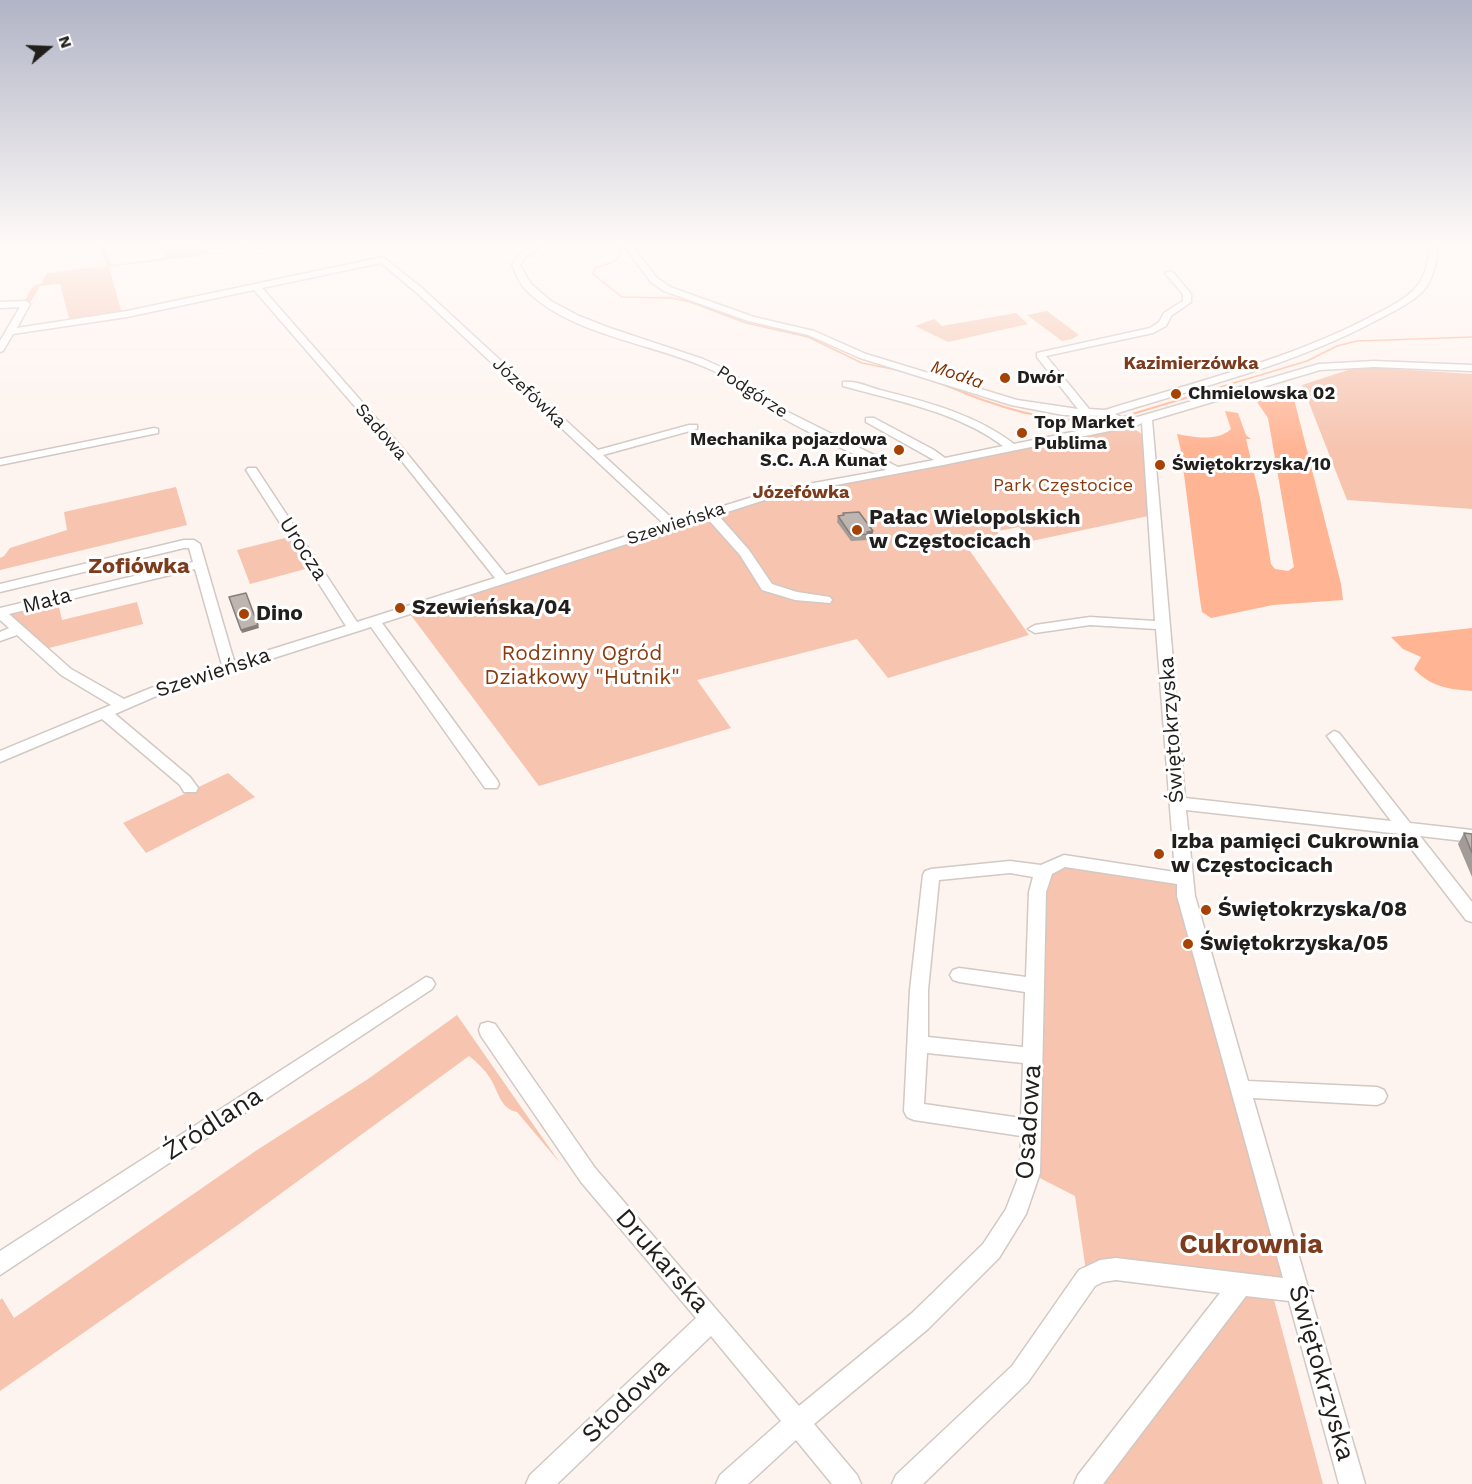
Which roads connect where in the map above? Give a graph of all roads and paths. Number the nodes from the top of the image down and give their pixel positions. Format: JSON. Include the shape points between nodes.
{"nodes":[{"id":1,"x":21,"y":312,"type":"edge"},
{"id":2,"x":135,"y":312,"type":"edge"},
{"id":3,"x":278,"y":312,"type":"edge"},
{"id":4,"x":443,"y":312,"type":"edge"},
{"id":5,"x":567,"y":312,"type":"edge"},
{"id":6,"x":732,"y":312,"type":"edge"},
{"id":7,"x":1171,"y":312,"type":"edge"},
{"id":8,"x":1386,"y":312,"type":"edge"},
{"id":9,"x":10,"y":332,"type":"junction"},
{"id":10,"x":0,"y":349,"type":"edge"},
{"id":11,"x":1472,"y":368,"type":"edge"},
{"id":12,"x":847,"y":384,"type":"dead end"},
{"id":13,"x":1086,"y":413,"type":"junction"},
{"id":14,"x":1117,"y":419,"type":"junction"},
{"id":15,"x":1147,"y":419,"type":"junction"},
{"id":16,"x":870,"y":420,"type":"dead end"},
{"id":17,"x":693,"y":427,"type":"dead end"},
{"id":18,"x":154,"y":432,"type":"dead end"},
{"id":19,"x":1147,"y":437,"type":"junction"},
{"id":20,"x":1013,"y":448,"type":"junction"},
{"id":21,"x":596,"y":454,"type":"junction"},
{"id":22,"x":0,"y":462,"type":"edge"},
{"id":23,"x":943,"y":462,"type":"junction"},
{"id":24,"x":252,"y":470,"type":"dead end"},
{"id":25,"x":897,"y":471,"type":"junction"},
{"id":26,"x":709,"y":513,"type":"junction"},
{"id":27,"x":672,"y":525,"type":"junction"},
{"id":28,"x":200,"y":564,"type":"junction"},
{"id":29,"x":503,"y":580,"type":"junction"},
{"id":30,"x":0,"y":588,"type":"edge"},
{"id":31,"x":825,"y":600,"type":"dead end"},
{"id":32,"x":0,"y":613,"type":"edge"},
{"id":33,"x":374,"y":621,"type":"junction"},
{"id":34,"x":1163,"y":625,"type":"junction"},
{"id":35,"x":354,"y":627,"type":"junction"},
{"id":36,"x":1035,"y":629,"type":"dead end"},
{"id":37,"x":17,"y":630,"type":"junction"},
{"id":38,"x":0,"y":637,"type":"edge"},
{"id":39,"x":229,"y":667,"type":"junction"},
{"id":40,"x":121,"y":704,"type":"junction"},
{"id":41,"x":103,"y":712,"type":"junction"},
{"id":42,"x":1334,"y":736,"type":"dead end"},
{"id":43,"x":0,"y":757,"type":"edge"},
{"id":44,"x":491,"y":784,"type":"dead end"},
{"id":45,"x":190,"y":788,"type":"dead end"},
{"id":46,"x":1177,"y":807,"type":"junction"},
{"id":47,"x":1406,"y":830,"type":"junction"},
{"id":48,"x":1472,"y":836,"type":"edge"},
{"id":49,"x":1042,"y":872,"type":"junction"},
{"id":50,"x":1183,"y":879,"type":"junction"},
{"id":51,"x":1472,"y":915,"type":"edge"},
{"id":52,"x":959,"y":975,"type":"dead end"},
{"id":53,"x":426,"y":984,"type":"dead end"},
{"id":54,"x":1035,"y":986,"type":"junction"},
{"id":55,"x":488,"y":1030,"type":"dead end"},
{"id":56,"x":918,"y":1044,"type":"junction"},
{"id":57,"x":1034,"y":1056,"type":"junction"},
{"id":58,"x":1240,"y":1089,"type":"junction"},
{"id":59,"x":1377,"y":1096,"type":"dead end"},
{"id":60,"x":1032,"y":1129,"type":"junction"},
{"id":61,"x":0,"y":1264,"type":"edge"},
{"id":62,"x":1240,"y":1286,"type":"junction"},
{"id":63,"x":1298,"y":1292,"type":"junction"},
{"id":64,"x":712,"y":1318,"type":"junction"},
{"id":65,"x":798,"y":1422,"type":"junction"},
{"id":66,"x":539,"y":1484,"type":"edge"},
{"id":67,"x":729,"y":1484,"type":"edge"},
{"id":68,"x":848,"y":1484,"type":"edge"},
{"id":69,"x":905,"y":1484,"type":"edge"},
{"id":70,"x":1088,"y":1484,"type":"edge"},
{"id":71,"x":1352,"y":1484,"type":"edge"}],
"edges":[{"from":1,"to":9,"type":"street"},
{"from":2,"to":9,"type":"street"},
{"from":3,"to":29,"type":"street","name":"Sadowa"},
{"from":4,"to":21,"type":"street","name":"Józefówka"},
{"from":5,"to":25,"type":"street","name":"Podgórze","via":[[722,370],[777,410]]},
{"from":6,"to":13,"type":"street","via":[[811,333],[863,356],[1015,403]]},
{"from":7,"to":13,"type":"street","via":[[1153,330],[1040,355]]},
{"from":8,"to":14,"type":"street","via":[[1302,352]]},
{"from":9,"to":10,"type":"street"},
{"from":11,"to":15,"type":"street","via":[[1374,364],[1319,367]]},
{"from":12,"to":20,"type":"street","via":[[960,419],[1000,436]]},
{"from":13,"to":14,"type":"street"},
{"from":14,"to":15,"type":"street"},
{"from":14,"to":19,"type":"street"},
{"from":14,"to":20,"type":"street","name":"Szewieńska"},
{"from":15,"to":19,"type":"street","name":"Świętokrzyska"},
{"from":16,"to":23,"type":"street"},
{"from":17,"to":21,"type":"street"},
{"from":18,"to":22,"type":"street"},
{"from":19,"to":34,"type":"street","name":"Świętokrzyska"},
{"from":20,"to":23,"type":"street","name":"Szewieńska"},
{"from":21,"to":27,"type":"street","name":"Józefówka"},
{"from":23,"to":25,"type":"street","name":"Szewieńska"},
{"from":24,"to":35,"type":"street","name":"Urocza"},
{"from":25,"to":26,"type":"street","name":"Szewieńska","via":[[784,491]]},
{"from":26,"to":27,"type":"street","name":"Szewieńska"},
{"from":26,"to":31,"type":"street","via":[[745,553],[767,587]]},
{"from":27,"to":29,"type":"street","name":"Szewieńska"},
{"from":28,"to":30,"type":"street","via":[[195,546],[184,544]]},
{"from":28,"to":32,"type":"street","name":"Mała"},
{"from":28,"to":39,"type":"street"},
{"from":29,"to":33,"type":"street","name":"Szewieńska"},
{"from":32,"to":37,"type":"street"},
{"from":33,"to":35,"type":"street","name":"Szewieńska"},
{"from":33,"to":44,"type":"street"},
{"from":34,"to":36,"type":"street","via":[[1090,621]]},
{"from":34,"to":46,"type":"street","name":"Świętokrzyska"},
{"from":35,"to":39,"type":"street","name":"Szewieńska"},
{"from":37,"to":38,"type":"street"},
{"from":37,"to":40,"type":"street","via":[[66,672]]},
{"from":39,"to":40,"type":"street","name":"Szewieńska"},
{"from":40,"to":41,"type":"street","name":"Szewieńska"},
{"from":41,"to":43,"type":"street","name":"Szewieńska"},
{"from":41,"to":45,"type":"street"},
{"from":42,"to":47,"type":"street"},
{"from":46,"to":47,"type":"street"},
{"from":46,"to":50,"type":"street","name":"Świętokrzyska"},
{"from":47,"to":48,"type":"street"},
{"from":47,"to":51,"type":"street"},
{"from":49,"to":50,"type":"street","via":[[1064,861]]},
{"from":49,"to":54,"type":"street","name":"Osadowa"},
{"from":49,"to":56,"type":"street","via":[[1010,867],[931,875],[919,990]]},
{"from":50,"to":58,"type":"street","name":"Świętokrzyska"},
{"from":52,"to":54,"type":"street"},
{"from":53,"to":61,"type":"street","name":"Źródlana"},
{"from":54,"to":57,"type":"street","name":"Osadowa"},
{"from":55,"to":64,"type":"street","name":"Drukarska","via":[[588,1176]]},
{"from":56,"to":57,"type":"street"},
{"from":56,"to":60,"type":"street","via":[[914,1111]]},
{"from":57,"to":60,"type":"street","name":"Osadowa"},
{"from":58,"to":59,"type":"street"},
{"from":58,"to":63,"type":"street","name":"Świętokrzyska"},
{"from":60,"to":65,"type":"street","name":"Osadowa","via":[[1030,1173],[1015,1214],[991,1251],[920,1322]]},
{"from":62,"to":63,"type":"street"},
{"from":62,"to":69,"type":"street","via":[[1116,1269],[1087,1278],[1020,1374]]},
{"from":62,"to":70,"type":"street"},
{"from":63,"to":71,"type":"street","name":"Świętokrzyska"},
{"from":64,"to":65,"type":"street","name":"Drukarska"},
{"from":64,"to":66,"type":"street","name":"Słodowa"},
{"from":65,"to":67,"type":"street","name":"Osadowa"},
{"from":65,"to":68,"type":"street","name":"Drukarska"}]}
